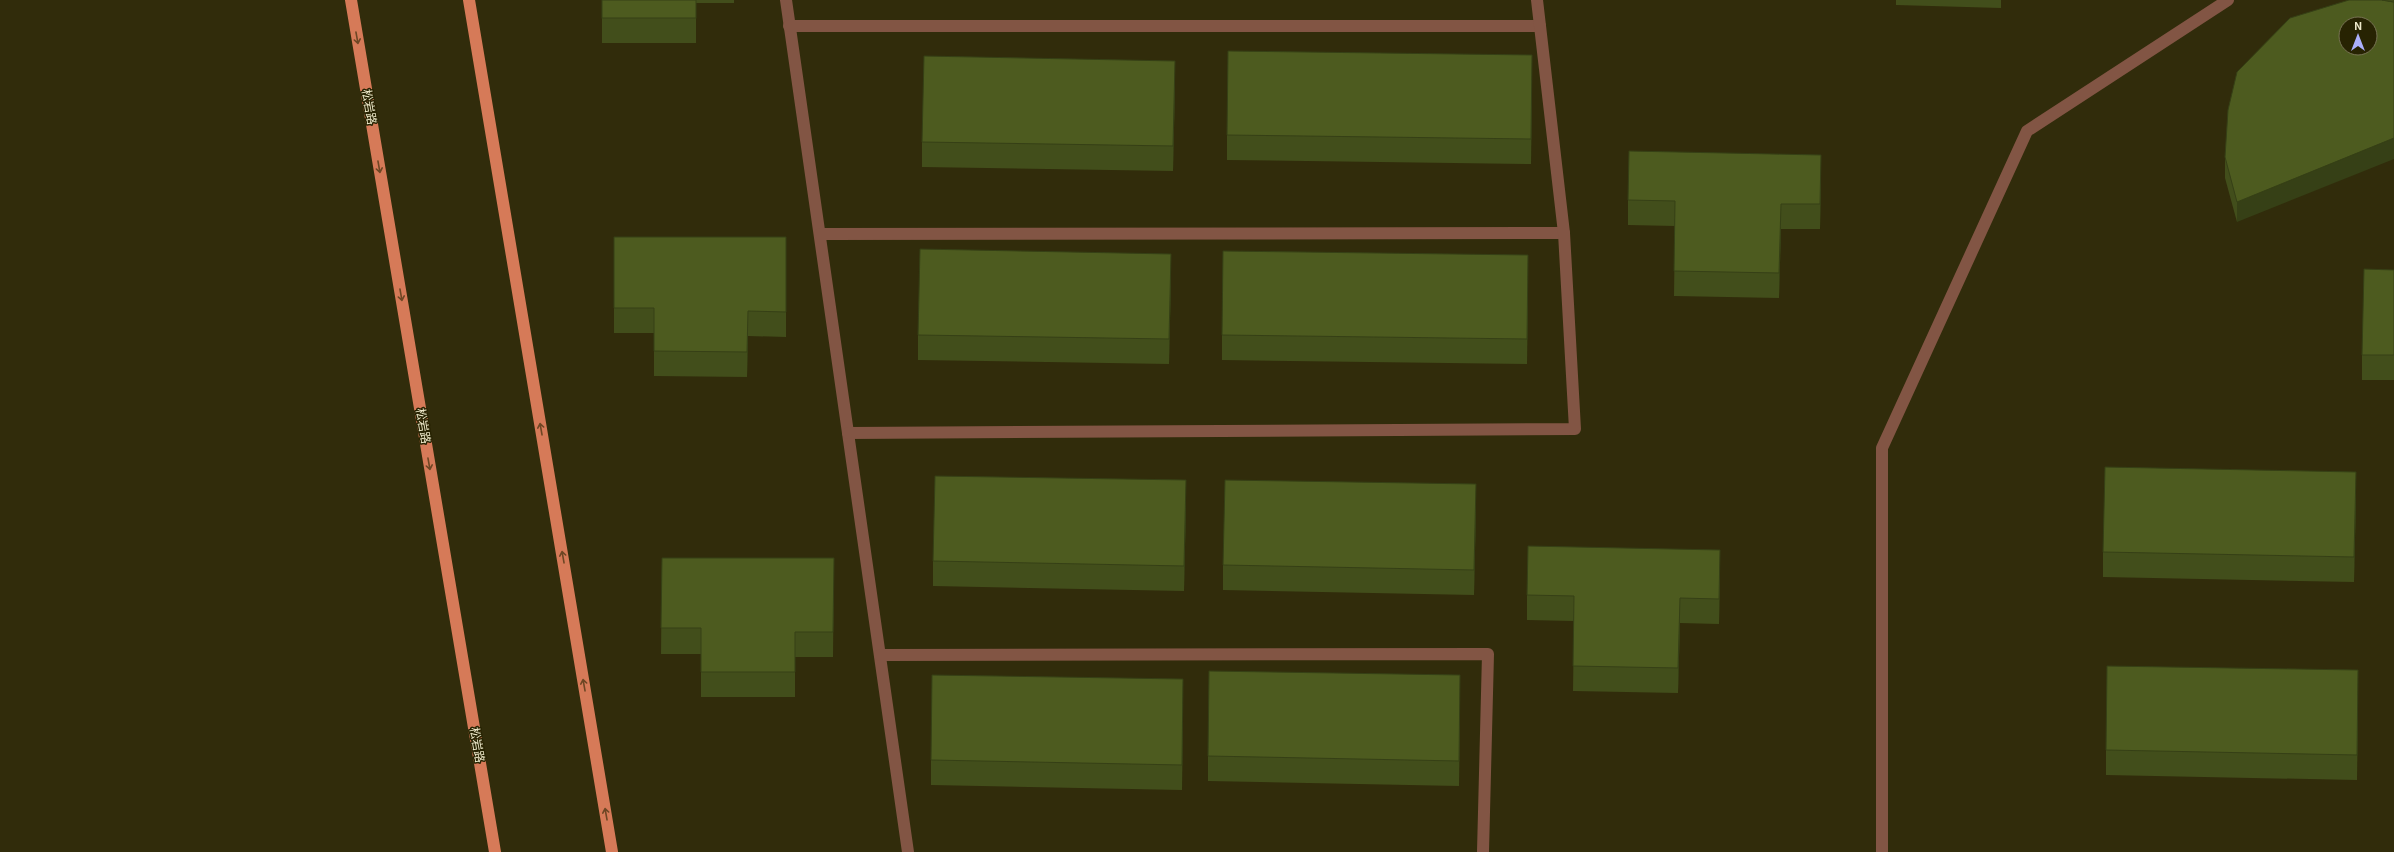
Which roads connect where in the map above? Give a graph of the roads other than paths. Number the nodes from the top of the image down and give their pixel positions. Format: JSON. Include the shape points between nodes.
{"nodes":[{"id":1,"x":351,"y":0,"type":"edge"},
{"id":2,"x":469,"y":0,"type":"edge"},
{"id":3,"x":786,"y":0,"type":"edge"},
{"id":4,"x":1537,"y":0,"type":"edge"},
{"id":5,"x":2228,"y":0,"type":"edge"},
{"id":6,"x":789,"y":26,"type":"junction"},
{"id":7,"x":1540,"y":26,"type":"junction"},
{"id":8,"x":1564,"y":233,"type":"junction"},
{"id":9,"x":820,"y":234,"type":"junction"},
{"id":10,"x":848,"y":432,"type":"junction"},
{"id":11,"x":880,"y":655,"type":"junction"},
{"id":12,"x":495,"y":852,"type":"edge"},
{"id":13,"x":612,"y":852,"type":"edge"},
{"id":14,"x":908,"y":852,"type":"edge"},
{"id":15,"x":1483,"y":852,"type":"edge"},
{"id":16,"x":1882,"y":852,"type":"edge"}],
"edges":[{"from":1,"to":12,"type":"main road","name":"松岩路","one_way":true},
{"from":13,"to":2,"type":"main road","one_way":true},
{"from":3,"to":6,"type":"street"},
{"from":4,"to":7,"type":"street"},
{"from":5,"to":16,"type":"street","via":[[2027,132],[1882,448]]},
{"from":6,"to":7,"type":"street"},
{"from":6,"to":9,"type":"street"},
{"from":7,"to":8,"type":"street"},
{"from":8,"to":9,"type":"street"},
{"from":8,"to":10,"type":"street","via":[[1575,428]]},
{"from":9,"to":10,"type":"street"},
{"from":10,"to":11,"type":"street"},
{"from":11,"to":14,"type":"street"},
{"from":11,"to":15,"type":"street","via":[[1488,654]]}]}
